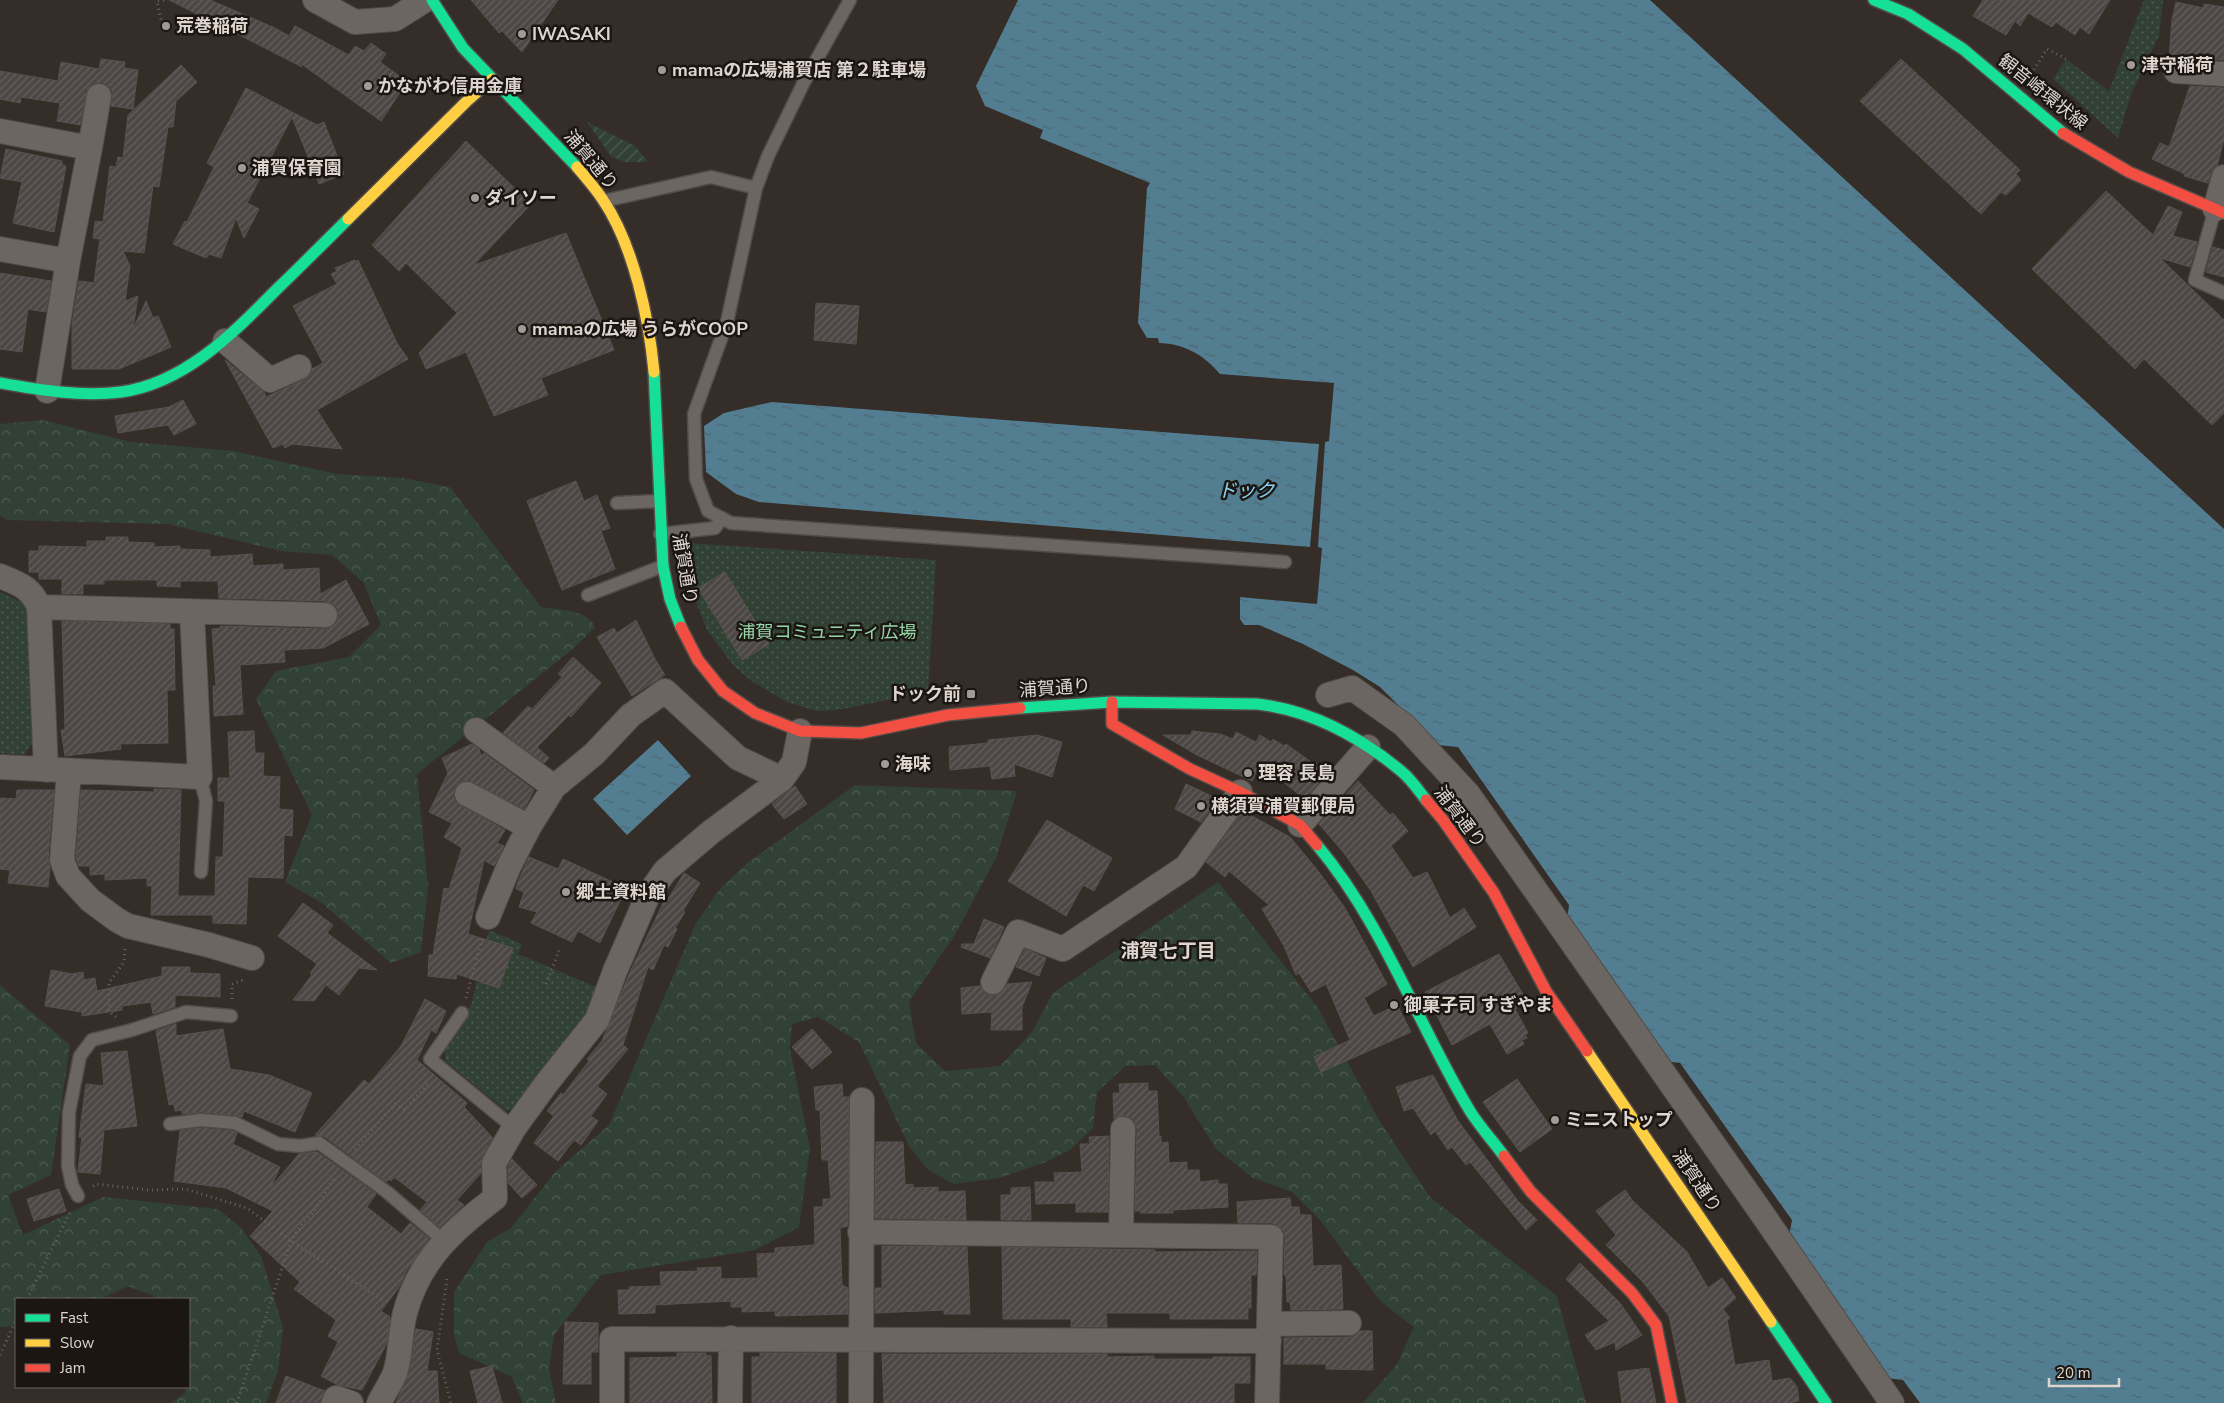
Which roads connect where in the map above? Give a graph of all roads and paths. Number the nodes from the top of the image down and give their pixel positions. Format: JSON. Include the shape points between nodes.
{"nodes":[{"id":1,"x":164,"y":0,"type":"edge"},
{"id":2,"x":315,"y":0,"type":"edge"},
{"id":3,"x":426,"y":0,"type":"edge"},
{"id":4,"x":432,"y":0,"type":"edge"},
{"id":5,"x":850,"y":0,"type":"edge"},
{"id":6,"x":1874,"y":0,"type":"edge"},
{"id":7,"x":179,"y":22,"type":"dead end"},
{"id":8,"x":2066,"y":58,"type":"dead end"},
{"id":9,"x":2176,"y":71,"type":"dead end"},
{"id":10,"x":2224,"y":74,"type":"edge"},
{"id":11,"x":492,"y":78,"type":"junction"},
{"id":12,"x":99,"y":96,"type":"dead end"},
{"id":13,"x":2017,"y":96,"type":"junction"},
{"id":14,"x":0,"y":131,"type":"edge"},
{"id":15,"x":90,"y":148,"type":"junction"},
{"id":16,"x":2224,"y":177,"type":"edge"},
{"id":17,"x":756,"y":188,"type":"junction"},
{"id":18,"x":604,"y":200,"type":"junction"},
{"id":19,"x":2219,"y":211,"type":"edge"},
{"id":20,"x":0,"y":249,"type":"edge"},
{"id":21,"x":68,"y":261,"type":"junction"},
{"id":22,"x":2224,"y":293,"type":"edge"},
{"id":23,"x":225,"y":341,"type":"junction"},
{"id":24,"x":298,"y":367,"type":"dead end"},
{"id":25,"x":0,"y":382,"type":"edge"},
{"id":26,"x":47,"y":390,"type":"junction"},
{"id":27,"x":659,"y":501,"type":"junction"},
{"id":28,"x":617,"y":503,"type":"dead end"},
{"id":29,"x":722,"y":518,"type":"junction"},
{"id":30,"x":660,"y":534,"type":"junction"},
{"id":31,"x":1285,"y":562,"type":"dead end"},
{"id":32,"x":663,"y":566,"type":"junction"},
{"id":33,"x":0,"y":576,"type":"edge"},
{"id":34,"x":588,"y":595,"type":"dead end"},
{"id":35,"x":39,"y":607,"type":"junction"},
{"id":36,"x":192,"y":612,"type":"junction"},
{"id":37,"x":325,"y":615,"type":"dead end"},
{"id":38,"x":1328,"y":695,"type":"dead end"},
{"id":39,"x":1112,"y":702,"type":"junction"},
{"id":40,"x":476,"y":730,"type":"dead end"},
{"id":41,"x":800,"y":731,"type":"junction"},
{"id":42,"x":1368,"y":747,"type":"junction"},
{"id":43,"x":0,"y":767,"type":"edge"},
{"id":44,"x":58,"y":770,"type":"junction"},
{"id":45,"x":200,"y":777,"type":"junction"},
{"id":46,"x":782,"y":779,"type":"junction"},
{"id":47,"x":554,"y":787,"type":"junction"},
{"id":48,"x":1240,"y":792,"type":"junction"},
{"id":49,"x":467,"y":794,"type":"dead end"},
{"id":50,"x":1300,"y":825,"type":"junction"},
{"id":51,"x":529,"y":827,"type":"junction"},
{"id":52,"x":201,"y":872,"type":"dead end"},
{"id":53,"x":488,"y":917,"type":"joint"},
{"id":54,"x":128,"y":926,"type":"junction"},
{"id":55,"x":560,"y":948,"type":"dead end"},
{"id":56,"x":252,"y":958,"type":"joint"},
{"id":57,"x":993,"y":982,"type":"dead end"},
{"id":58,"x":546,"y":984,"type":"dead end"},
{"id":59,"x":462,"y":1013,"type":"joint"},
{"id":60,"x":231,"y":1016,"type":"joint"},
{"id":61,"x":132,"y":1030,"type":"junction"},
{"id":62,"x":441,"y":1068,"type":"junction"},
{"id":63,"x":862,"y":1100,"type":"dead end"},
{"id":64,"x":170,"y":1124,"type":"dead end"},
{"id":65,"x":514,"y":1128,"type":"junction"},
{"id":66,"x":1123,"y":1130,"type":"dead end"},
{"id":67,"x":344,"y":1162,"type":"junction"},
{"id":68,"x":78,"y":1196,"type":"junction"},
{"id":69,"x":860,"y":1232,"type":"junction"},
{"id":70,"x":1121,"y":1235,"type":"junction"},
{"id":71,"x":291,"y":1241,"type":"junction"},
{"id":72,"x":444,"y":1241,"type":"junction"},
{"id":73,"x":448,"y":1271,"type":"dead end"},
{"id":74,"x":27,"y":1298,"type":"edge"},
{"id":75,"x":404,"y":1315,"type":"junction"},
{"id":76,"x":15,"y":1322,"type":"edge"},
{"id":77,"x":1349,"y":1323,"type":"dead end"},
{"id":78,"x":1269,"y":1332,"type":"junction"},
{"id":79,"x":731,"y":1338,"type":"junction"},
{"id":80,"x":861,"y":1339,"type":"junction"},
{"id":81,"x":0,"y":1355,"type":"edge"},
{"id":82,"x":238,"y":1403,"type":"edge"},
{"id":83,"x":334,"y":1403,"type":"edge"},
{"id":84,"x":351,"y":1403,"type":"edge"},
{"id":85,"x":379,"y":1403,"type":"edge"},
{"id":86,"x":452,"y":1403,"type":"edge"},
{"id":87,"x":612,"y":1403,"type":"edge"},
{"id":88,"x":730,"y":1403,"type":"edge"},
{"id":89,"x":861,"y":1403,"type":"edge"},
{"id":90,"x":1267,"y":1403,"type":"edge"},
{"id":91,"x":1672,"y":1403,"type":"edge"},
{"id":92,"x":1826,"y":1403,"type":"edge"},
{"id":93,"x":1892,"y":1403,"type":"edge"}],
"edges":[{"from":1,"to":7,"type":"path","via":[[157,2],[162,25]]},
{"from":2,"to":3,"type":"street","via":[[355,22],[395,19]]},
{"from":4,"to":11,"type":"main road","name":"浦賀通り","via":[[463,48]]},
{"from":5,"to":17,"type":"lane","via":[[804,82]]},
{"from":6,"to":13,"type":"main road","name":"観音崎環状線","via":[[1908,14],[1963,49]]},
{"from":8,"to":13,"type":"path","via":[[2047,49]]},
{"from":9,"to":10,"type":"street"},
{"from":11,"to":18,"type":"main road","name":"浦賀通り","via":[[571,159]]},
{"from":11,"to":23,"type":"main road"},
{"from":12,"to":15,"type":"street"},
{"from":13,"to":19,"type":"main road","name":"観音崎環状線","via":[[2068,138],[2129,172]]},
{"from":14,"to":15,"type":"street"},
{"from":15,"to":21,"type":"street"},
{"from":16,"to":19,"type":"street"},
{"from":17,"to":18,"type":"lane","via":[[711,177]]},
{"from":17,"to":29,"type":"lane","via":[[727,322],[694,414],[696,479],[708,511]]},
{"from":18,"to":27,"type":"main road","name":"浦賀通り","via":[[624,242],[640,290],[652,351]]},
{"from":19,"to":22,"type":"lane","via":[[2195,280]]},
{"from":20,"to":21,"type":"street"},
{"from":21,"to":26,"type":"street"},
{"from":23,"to":24,"type":"street","via":[[270,380]]},
{"from":23,"to":26,"type":"main road","via":[[173,375],[150,385],[121,392]]},
{"from":25,"to":26,"type":"main road"},
{"from":27,"to":28,"type":"lane"},
{"from":27,"to":30,"type":"main road","name":"浦賀通り"},
{"from":29,"to":30,"type":"lane","via":[[715,528]]},
{"from":29,"to":31,"type":"lane","via":[[731,523]]},
{"from":30,"to":32,"type":"main road","name":"浦賀通り"},
{"from":32,"to":34,"type":"lane"},
{"from":32,"to":41,"type":"main road","name":"浦賀通り","via":[[677,619],[698,660],[723,691],[755,713]]},
{"from":33,"to":35,"type":"street","via":[[24,586],[35,596]]},
{"from":35,"to":36,"type":"street"},
{"from":35,"to":44,"type":"street"},
{"from":36,"to":37,"type":"street"},
{"from":36,"to":45,"type":"street"},
{"from":38,"to":93,"type":"street","via":[[1352,688],[1404,725],[1468,794]]},
{"from":39,"to":41,"type":"main road","name":"浦賀通り","via":[[948,716],[860,733]]},
{"from":39,"to":42,"type":"main road","name":"浦賀通り","via":[[1237,702],[1276,706],[1323,721]]},
{"from":39,"to":48,"type":"main road","via":[[1112,724],[1190,769]]},
{"from":40,"to":47,"type":"street"},
{"from":41,"to":46,"type":"street","via":[[794,762]]},
{"from":42,"to":50,"type":"street"},
{"from":42,"to":92,"type":"main road","name":"浦賀通り","via":[[1403,772],[1443,820],[1494,893],[1546,991]]},
{"from":43,"to":44,"type":"street"},
{"from":44,"to":45,"type":"street"},
{"from":44,"to":54,"type":"street","via":[[62,860],[68,876],[90,900]]},
{"from":45,"to":52,"type":"lane","via":[[206,801]]},
{"from":46,"to":47,"type":"street","via":[[738,758],[665,691],[631,715],[594,754]]},
{"from":46,"to":65,"type":"street","via":[[665,871],[648,895],[597,1020]]},
{"from":47,"to":51,"type":"street"},
{"from":48,"to":50,"type":"main road"},
{"from":48,"to":57,"type":"street","via":[[1186,867],[1063,949],[1018,932]]},
{"from":49,"to":51,"type":"street"},
{"from":50,"to":91,"type":"main road","via":[[1358,900],[1471,1112],[1530,1192],[1632,1294],[1656,1325]]},
{"from":51,"to":53,"type":"street"},
{"from":53,"to":59,"type":"path"},
{"from":54,"to":56,"type":"street"},
{"from":54,"to":61,"type":"path","via":[[124,962],[109,983],[109,1011]]},
{"from":55,"to":58,"type":"path"},
{"from":56,"to":60,"type":"path","via":[[262,971],[232,984]]},
{"from":59,"to":62,"type":"lane","via":[[430,1059]]},
{"from":60,"to":61,"type":"lane","via":[[186,1012]]},
{"from":61,"to":68,"type":"lane","via":[[92,1040],[80,1056],[69,1112],[68,1139],[68,1166]]},
{"from":62,"to":65,"type":"lane"},
{"from":62,"to":67,"type":"path","via":[[405,1110],[395,1104]]},
{"from":63,"to":69,"type":"street"},
{"from":64,"to":67,"type":"lane","via":[[201,1120],[235,1123],[278,1144],[300,1146],[318,1143]]},
{"from":65,"to":72,"type":"street","via":[[494,1163],[495,1198]]},
{"from":66,"to":70,"type":"street"},
{"from":67,"to":71,"type":"path","via":[[313,1213]]},
{"from":67,"to":72,"type":"lane","via":[[387,1192]]},
{"from":68,"to":71,"type":"path","via":[[96,1184],[150,1190],[185,1189],[247,1208]]},
{"from":68,"to":74,"type":"path"},
{"from":69,"to":70,"type":"street"},
{"from":69,"to":80,"type":"street"},
{"from":70,"to":78,"type":"street","via":[[1271,1237]]},
{"from":71,"to":75,"type":"path"},
{"from":71,"to":82,"type":"path"},
{"from":72,"to":75,"type":"street","via":[[420,1273]]},
{"from":73,"to":86,"type":"path","via":[[437,1350]]},
{"from":75,"to":85,"type":"street","via":[[395,1373]]},
{"from":76,"to":81,"type":"path"},
{"from":77,"to":78,"type":"street"},
{"from":78,"to":80,"type":"street"},
{"from":78,"to":90,"type":"street"},
{"from":79,"to":80,"type":"street"},
{"from":79,"to":87,"type":"street","via":[[612,1339]]},
{"from":79,"to":88,"type":"street"},
{"from":80,"to":89,"type":"street"},
{"from":83,"to":84,"type":"street","via":[[336,1398]]}]}
